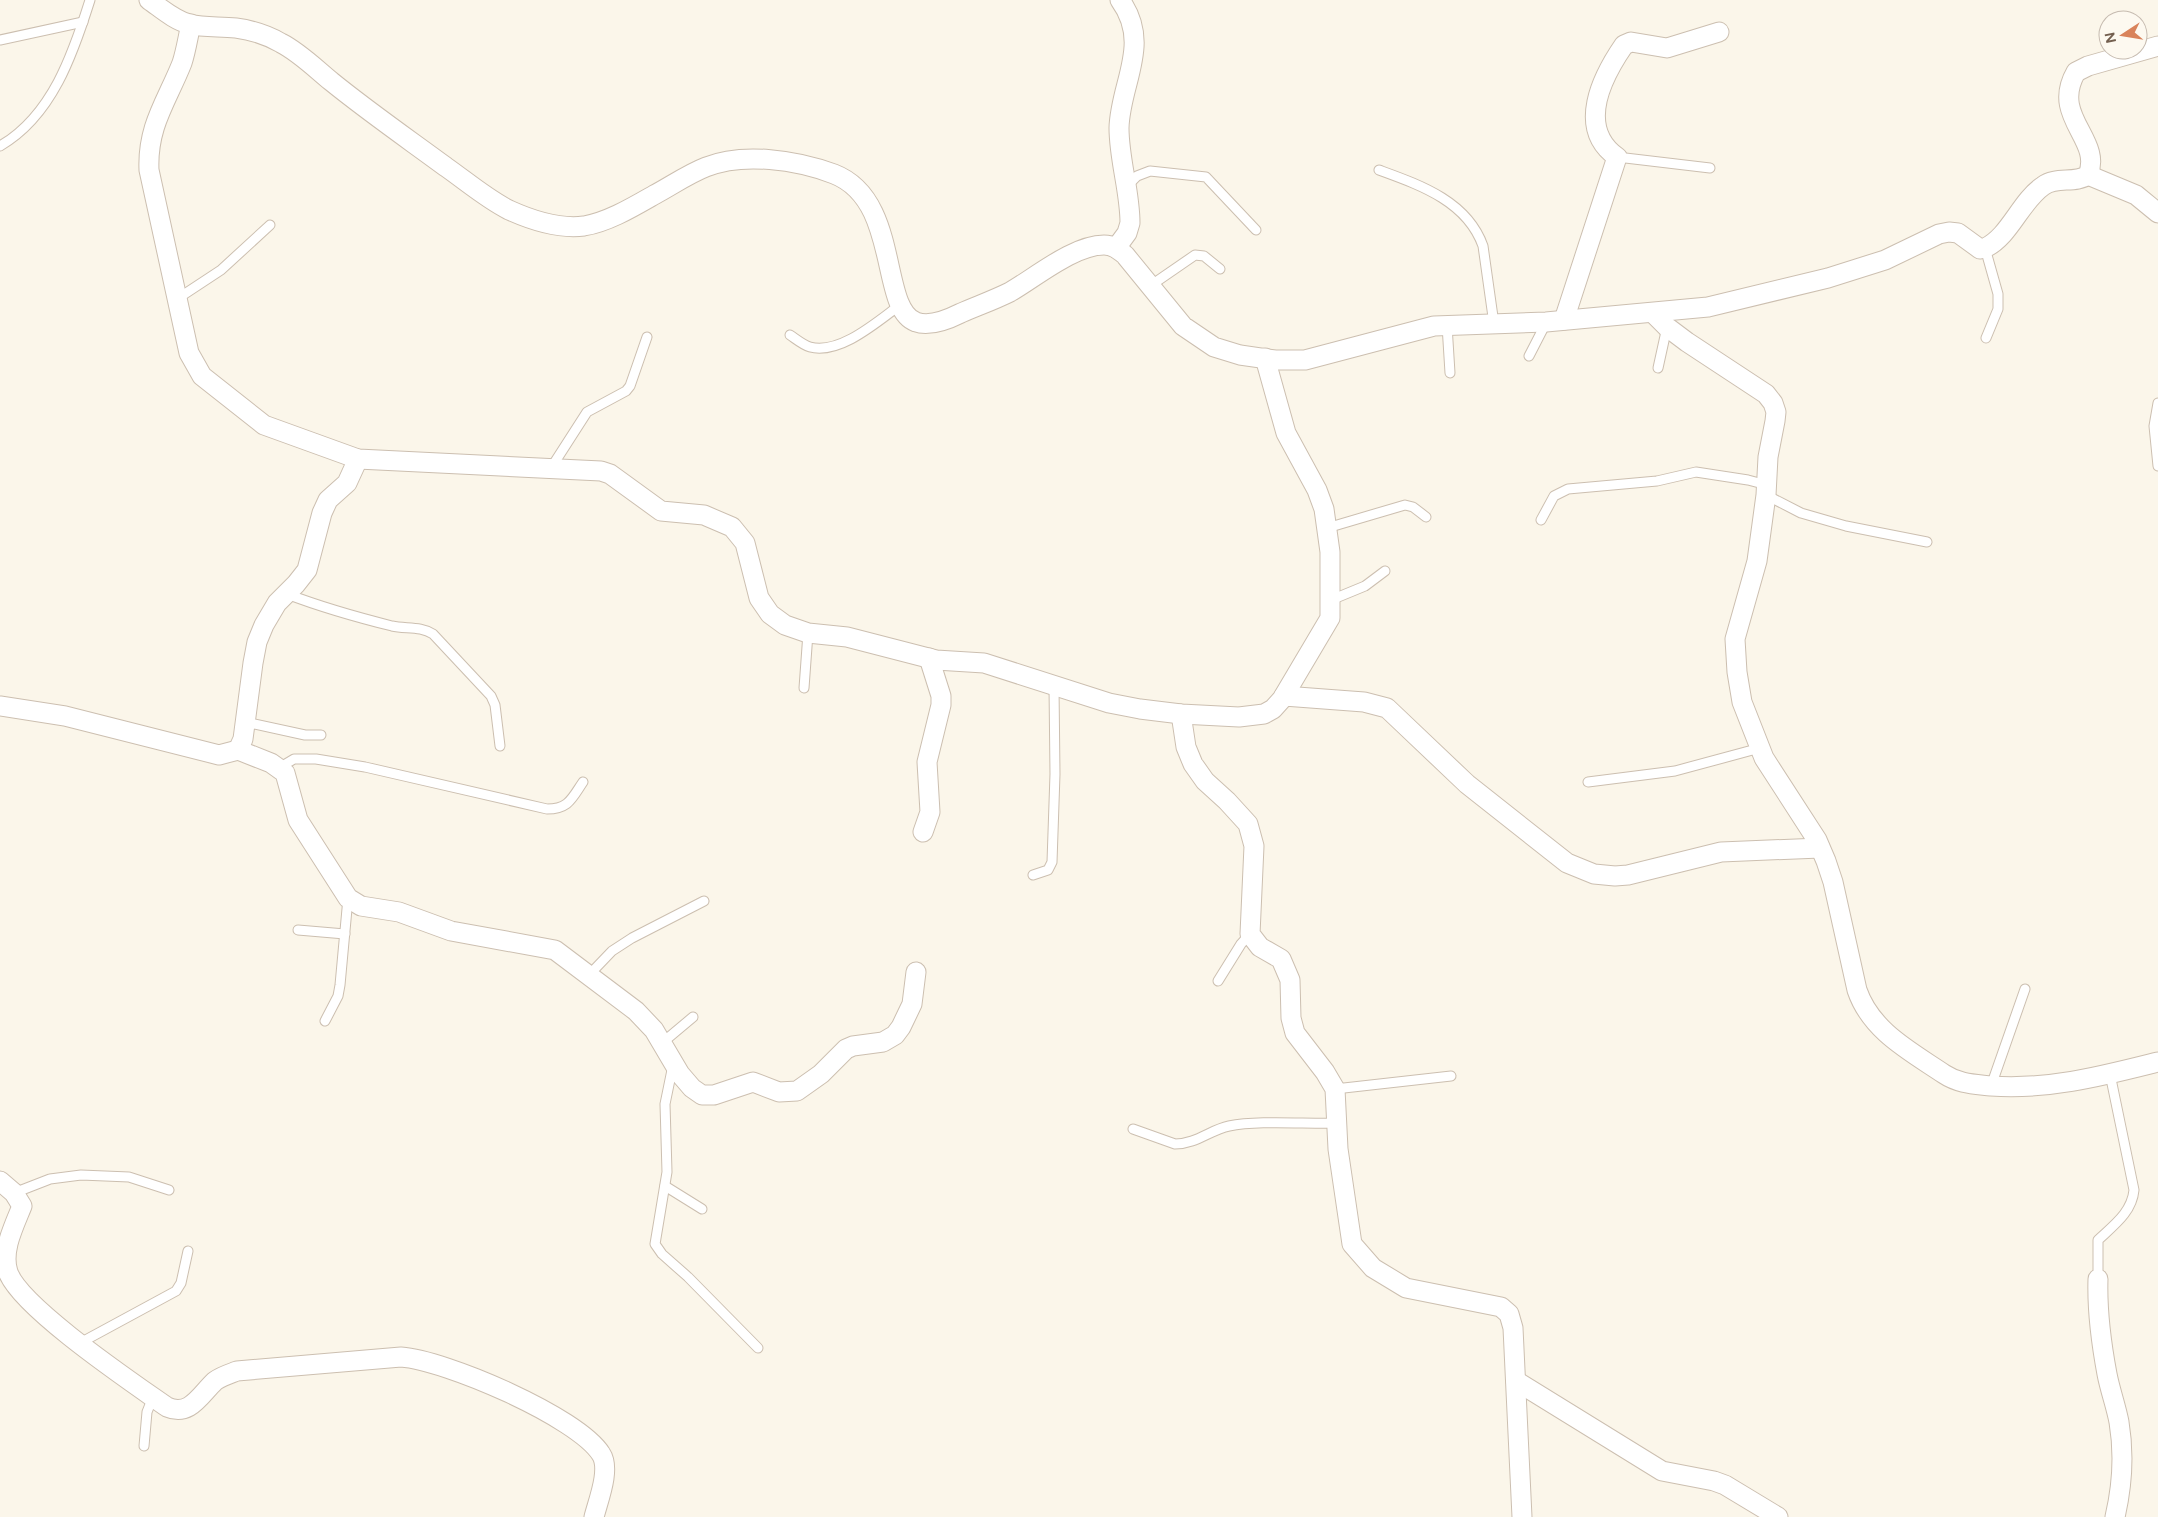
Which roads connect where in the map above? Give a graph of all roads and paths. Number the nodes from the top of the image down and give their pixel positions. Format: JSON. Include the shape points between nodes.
{"nodes":[{"id":1,"x":90,"y":0,"type":"edge"},
{"id":2,"x":149,"y":0,"type":"edge"},
{"id":3,"x":1120,"y":0,"type":"edge"},
{"id":4,"x":83,"y":22,"type":"junction"},
{"id":5,"x":191,"y":24,"type":"junction"},
{"id":6,"x":1719,"y":32,"type":"dead end"},
{"id":7,"x":0,"y":40,"type":"edge"},
{"id":8,"x":2158,"y":46,"type":"edge"},
{"id":9,"x":0,"y":146,"type":"edge"},
{"id":10,"x":1617,"y":157,"type":"junction"},
{"id":11,"x":1710,"y":168,"type":"dead end"},
{"id":12,"x":1379,"y":170,"type":"dead end"},
{"id":13,"x":2088,"y":175,"type":"junction"},
{"id":14,"x":1127,"y":186,"type":"junction"},
{"id":15,"x":2158,"y":212,"type":"edge"},
{"id":16,"x":270,"y":224,"type":"dead end"},
{"id":17,"x":1256,"y":230,"type":"dead end"},
{"id":18,"x":1116,"y":248,"type":"junction"},
{"id":19,"x":1985,"y":248,"type":"junction"},
{"id":20,"x":1220,"y":269,"type":"dead end"},
{"id":21,"x":1150,"y":286,"type":"junction"},
{"id":22,"x":177,"y":298,"type":"junction"},
{"id":23,"x":900,"y":305,"type":"junction"},
{"id":24,"x":1653,"y":313,"type":"junction"},
{"id":25,"x":1555,"y":321,"type":"junction"},
{"id":26,"x":1494,"y":324,"type":"junction"},
{"id":27,"x":1447,"y":325,"type":"junction"},
{"id":28,"x":1667,"y":328,"type":"junction"},
{"id":29,"x":790,"y":335,"type":"dead end"},
{"id":30,"x":647,"y":337,"type":"dead end"},
{"id":31,"x":1986,"y":338,"type":"dead end"},
{"id":32,"x":1528,"y":356,"type":"dead end"},
{"id":33,"x":1265,"y":358,"type":"junction"},
{"id":34,"x":1658,"y":368,"type":"dead end"},
{"id":35,"x":1450,"y":373,"type":"dead end"},
{"id":36,"x":2158,"y":404,"type":"edge"},
{"id":37,"x":358,"y":459,"type":"junction"},
{"id":38,"x":2158,"y":466,"type":"edge"},
{"id":39,"x":552,"y":468,"type":"junction"},
{"id":40,"x":1766,"y":490,"type":"junction"},
{"id":41,"x":1426,"y":516,"type":"dead end"},
{"id":42,"x":1541,"y":520,"type":"dead end"},
{"id":43,"x":1327,"y":528,"type":"junction"},
{"id":44,"x":1927,"y":542,"type":"dead end"},
{"id":45,"x":1385,"y":571,"type":"dead end"},
{"id":46,"x":287,"y":594,"type":"junction"},
{"id":47,"x":1331,"y":600,"type":"junction"},
{"id":48,"x":808,"y":633,"type":"junction"},
{"id":49,"x":929,"y":658,"type":"junction"},
{"id":50,"x":1054,"y":686,"type":"junction"},
{"id":51,"x":804,"y":688,"type":"dead end"},
{"id":52,"x":1284,"y":696,"type":"junction"},
{"id":53,"x":0,"y":706,"type":"edge"},
{"id":54,"x":1181,"y":714,"type":"junction"},
{"id":55,"x":245,"y":722,"type":"junction"},
{"id":56,"x":321,"y":735,"type":"dead end"},
{"id":57,"x":500,"y":746,"type":"dead end"},
{"id":58,"x":1760,"y":748,"type":"junction"},
{"id":59,"x":238,"y":750,"type":"junction"},
{"id":60,"x":279,"y":768,"type":"junction"},
{"id":61,"x":584,"y":782,"type":"dead end"},
{"id":62,"x":1588,"y":782,"type":"dead end"},
{"id":63,"x":923,"y":832,"type":"dead end"},
{"id":64,"x":1820,"y":848,"type":"junction"},
{"id":65,"x":1033,"y":875,"type":"dead end"},
{"id":66,"x":348,"y":898,"type":"junction"},
{"id":67,"x":704,"y":901,"type":"dead end"},
{"id":68,"x":298,"y":930,"type":"dead end"},
{"id":69,"x":344,"y":934,"type":"junction"},
{"id":70,"x":1250,"y":934,"type":"junction"},
{"id":71,"x":916,"y":972,"type":"dead end"},
{"id":72,"x":589,"y":975,"type":"junction"},
{"id":73,"x":1218,"y":982,"type":"dead end"},
{"id":74,"x":2025,"y":989,"type":"dead end"},
{"id":75,"x":693,"y":1017,"type":"dead end"},
{"id":76,"x":325,"y":1021,"type":"dead end"},
{"id":77,"x":662,"y":1043,"type":"junction"},
{"id":78,"x":2158,"y":1062,"type":"edge"},
{"id":79,"x":674,"y":1063,"type":"junction"},
{"id":80,"x":2110,"y":1074,"type":"junction"},
{"id":81,"x":1451,"y":1076,"type":"dead end"},
{"id":82,"x":1991,"y":1086,"type":"junction"},
{"id":83,"x":1335,"y":1089,"type":"junction"},
{"id":84,"x":1337,"y":1123,"type":"junction"},
{"id":85,"x":1134,"y":1129,"type":"dead end"},
{"id":86,"x":665,"y":1186,"type":"junction"},
{"id":87,"x":7,"y":1187,"type":"edge"},
{"id":88,"x":169,"y":1190,"type":"dead end"},
{"id":89,"x":702,"y":1209,"type":"dead end"},
{"id":90,"x":188,"y":1251,"type":"dead end"},
{"id":91,"x":2098,"y":1278,"type":"joint"},
{"id":92,"x":80,"y":1343,"type":"junction"},
{"id":93,"x":758,"y":1348,"type":"dead end"},
{"id":94,"x":1516,"y":1381,"type":"junction"},
{"id":95,"x":153,"y":1397,"type":"junction"},
{"id":96,"x":144,"y":1446,"type":"dead end"},
{"id":97,"x":594,"y":1517,"type":"edge"},
{"id":98,"x":1522,"y":1517,"type":"edge"},
{"id":99,"x":1778,"y":1517,"type":"edge"},
{"id":100,"x":2115,"y":1517,"type":"edge"}],
"edges":[{"from":1,"to":4,"type":"lane"},
{"from":2,"to":5,"type":"street","via":[[178,20]]},
{"from":3,"to":14,"type":"street","via":[[1132,23],[1134,42],[1119,126]]},
{"from":4,"to":7,"type":"lane"},
{"from":4,"to":9,"type":"lane","via":[[76,48],[51,93],[25,124]]},
{"from":5,"to":22,"type":"street","via":[[182,62],[155,120],[148,151],[149,170]]},
{"from":5,"to":23,"type":"street","via":[[237,28],[284,44],[363,107],[477,189],[508,209],[535,220],[584,226],[614,216],[693,173],[726,162],[792,163],[832,174],[855,187],[877,218]]},
{"from":6,"to":10,"type":"street","via":[[1668,48],[1631,42],[1624,44],[1599,88],[1597,102],[1598,131]]},
{"from":8,"to":13,"type":"street","via":[[2088,66],[2076,72],[2071,81],[2067,95],[2070,112],[2091,158]]},
{"from":10,"to":11,"type":"lane"},
{"from":10,"to":25,"type":"street"},
{"from":12,"to":26,"type":"lane","via":[[1426,187],[1443,197],[1478,233],[1483,246]]},
{"from":13,"to":15,"type":"street","via":[[2136,195]]},
{"from":13,"to":19,"type":"street","via":[[2082,179],[2044,185]]},
{"from":14,"to":17,"type":"lane","via":[[1137,176],[1150,172],[1206,177]]},
{"from":14,"to":18,"type":"street","via":[[1130,223]]},
{"from":16,"to":22,"type":"lane","via":[[222,270]]},
{"from":18,"to":21,"type":"street","via":[[1125,254]]},
{"from":18,"to":23,"type":"street","via":[[1107,245],[1085,250],[1008,293],[950,318],[930,323],[916,322],[906,316]]},
{"from":19,"to":24,"type":"street","via":[[1958,233],[1948,232],[1885,260],[1828,278],[1708,307]]},
{"from":19,"to":31,"type":"lane","via":[[1998,294],[1998,309]]},
{"from":20,"to":21,"type":"lane","via":[[1204,256],[1195,255]]},
{"from":21,"to":33,"type":"street","via":[[1183,326],[1214,347]]},
{"from":22,"to":37,"type":"street","via":[[189,353],[202,376],[264,425]]},
{"from":23,"to":29,"type":"lane","via":[[849,341],[837,345],[812,347]]},
{"from":24,"to":25,"type":"street"},
{"from":24,"to":28,"type":"street"},
{"from":25,"to":26,"type":"street"},
{"from":25,"to":32,"type":"lane"},
{"from":26,"to":27,"type":"street"},
{"from":27,"to":33,"type":"street","via":[[1305,360]]},
{"from":27,"to":35,"type":"lane"},
{"from":28,"to":34,"type":"lane"},
{"from":28,"to":40,"type":"street","via":[[1766,394],[1773,403],[1776,421],[1768,457]]},
{"from":30,"to":39,"type":"lane","via":[[630,386],[587,412]]},
{"from":33,"to":43,"type":"street","via":[[1286,433],[1317,490]]},
{"from":36,"to":38,"type":"lane","via":[[2154,426]]},
{"from":37,"to":39,"type":"street"},
{"from":37,"to":46,"type":"street","via":[[347,482],[328,500],[307,570]]},
{"from":39,"to":48,"type":"street","via":[[601,471],[661,511],[704,515],[732,526],[745,543],[759,598],[770,614],[785,625]]},
{"from":40,"to":42,"type":"lane","via":[[1716,474],[1696,472],[1658,481],[1568,489],[1554,496]]},
{"from":40,"to":44,"type":"lane","via":[[1801,512],[1846,526]]},
{"from":40,"to":58,"type":"street","via":[[1757,561],[1735,639],[1742,702]]},
{"from":41,"to":43,"type":"lane","via":[[1405,505]]},
{"from":43,"to":47,"type":"street"},
{"from":45,"to":47,"type":"lane","via":[[1372,582]]},
{"from":46,"to":55,"type":"street","via":[[268,614],[257,642]]},
{"from":46,"to":57,"type":"lane","via":[[323,608],[394,626],[426,629],[491,696]]},
{"from":47,"to":52,"type":"street","via":[[1327,627]]},
{"from":48,"to":49,"type":"street","via":[[847,637]]},
{"from":48,"to":51,"type":"lane"},
{"from":49,"to":50,"type":"street","via":[[984,663]]},
{"from":49,"to":63,"type":"street","via":[[941,705],[927,762],[930,812]]},
{"from":50,"to":54,"type":"street","via":[[1109,703]]},
{"from":50,"to":65,"type":"lane","via":[[1052,862],[1048,870]]},
{"from":52,"to":54,"type":"street","via":[[1264,714],[1239,717]]},
{"from":52,"to":64,"type":"street","via":[[1364,702],[1387,708],[1467,784],[1579,870],[1615,876],[1721,852]]},
{"from":53,"to":59,"type":"street","via":[[65,716],[219,755]]},
{"from":54,"to":70,"type":"street","via":[[1186,747],[1193,764],[1205,781],[1242,816],[1252,836]]},
{"from":55,"to":56,"type":"lane","via":[[305,735]]},
{"from":55,"to":59,"type":"street"},
{"from":58,"to":62,"type":"lane","via":[[1675,771]]},
{"from":58,"to":64,"type":"street"},
{"from":59,"to":60,"type":"street"},
{"from":60,"to":61,"type":"lane","via":[[294,759],[316,759],[365,767],[547,809],[566,805]]},
{"from":60,"to":66,"type":"street","via":[[289,782],[298,820]]},
{"from":64,"to":82,"type":"street","via":[[1833,882],[1857,990],[1871,1019],[1883,1032],[1954,1081]]},
{"from":66,"to":69,"type":"lane"},
{"from":66,"to":72,"type":"street","via":[[362,906],[399,912],[451,931],[547,947]]},
{"from":67,"to":72,"type":"lane","via":[[632,938],[612,951]]},
{"from":68,"to":69,"type":"lane"},
{"from":69,"to":76,"type":"lane","via":[[338,996]]},
{"from":70,"to":73,"type":"lane"},
{"from":70,"to":83,"type":"street","via":[[1260,947],[1281,960],[1290,980],[1291,1018],[1295,1033]]},
{"from":71,"to":79,"type":"street","via":[[912,1004],[895,1035],[883,1042],[846,1049],[821,1074],[797,1091],[779,1092],[753,1082],[714,1095],[702,1095],[692,1088]]},
{"from":72,"to":77,"type":"street","via":[[636,1011]]},
{"from":74,"to":82,"type":"lane"},
{"from":75,"to":77,"type":"lane"},
{"from":77,"to":79,"type":"street"},
{"from":78,"to":80,"type":"street"},
{"from":79,"to":86,"type":"lane","via":[[665,1104]]},
{"from":80,"to":82,"type":"street","via":[[2060,1085]]},
{"from":80,"to":91,"type":"lane","via":[[2134,1190],[2129,1209],[2098,1240]]},
{"from":81,"to":83,"type":"lane"},
{"from":83,"to":84,"type":"street"},
{"from":84,"to":85,"type":"lane","via":[[1229,1126],[1182,1144]]},
{"from":84,"to":94,"type":"street","via":[[1352,1244],[1373,1268],[1406,1288],[1501,1307],[1509,1314],[1513,1328]]},
{"from":86,"to":89,"type":"lane"},
{"from":86,"to":93,"type":"lane","via":[[654,1238],[657,1249]]},
{"from":87,"to":88,"type":"lane","via":[[82,1175],[128,1177]]},
{"from":87,"to":92,"type":"street","via":[[22,1206],[8,1247],[7,1271],[24,1297]]},
{"from":90,"to":92,"type":"lane","via":[[176,1291]]},
{"from":91,"to":100,"type":"street","via":[[2097,1304],[2107,1373],[2119,1422],[2121,1465]]},
{"from":92,"to":95,"type":"street"},
{"from":94,"to":98,"type":"street"},
{"from":94,"to":99,"type":"street","via":[[1662,1471],[1725,1485]]},
{"from":95,"to":96,"type":"lane","via":[[146,1412]]},
{"from":95,"to":97,"type":"street","via":[[175,1410],[182,1409],[195,1404],[220,1378],[237,1371],[416,1358],[479,1378],[568,1424],[596,1448],[602,1455],[604,1480]]}]}
